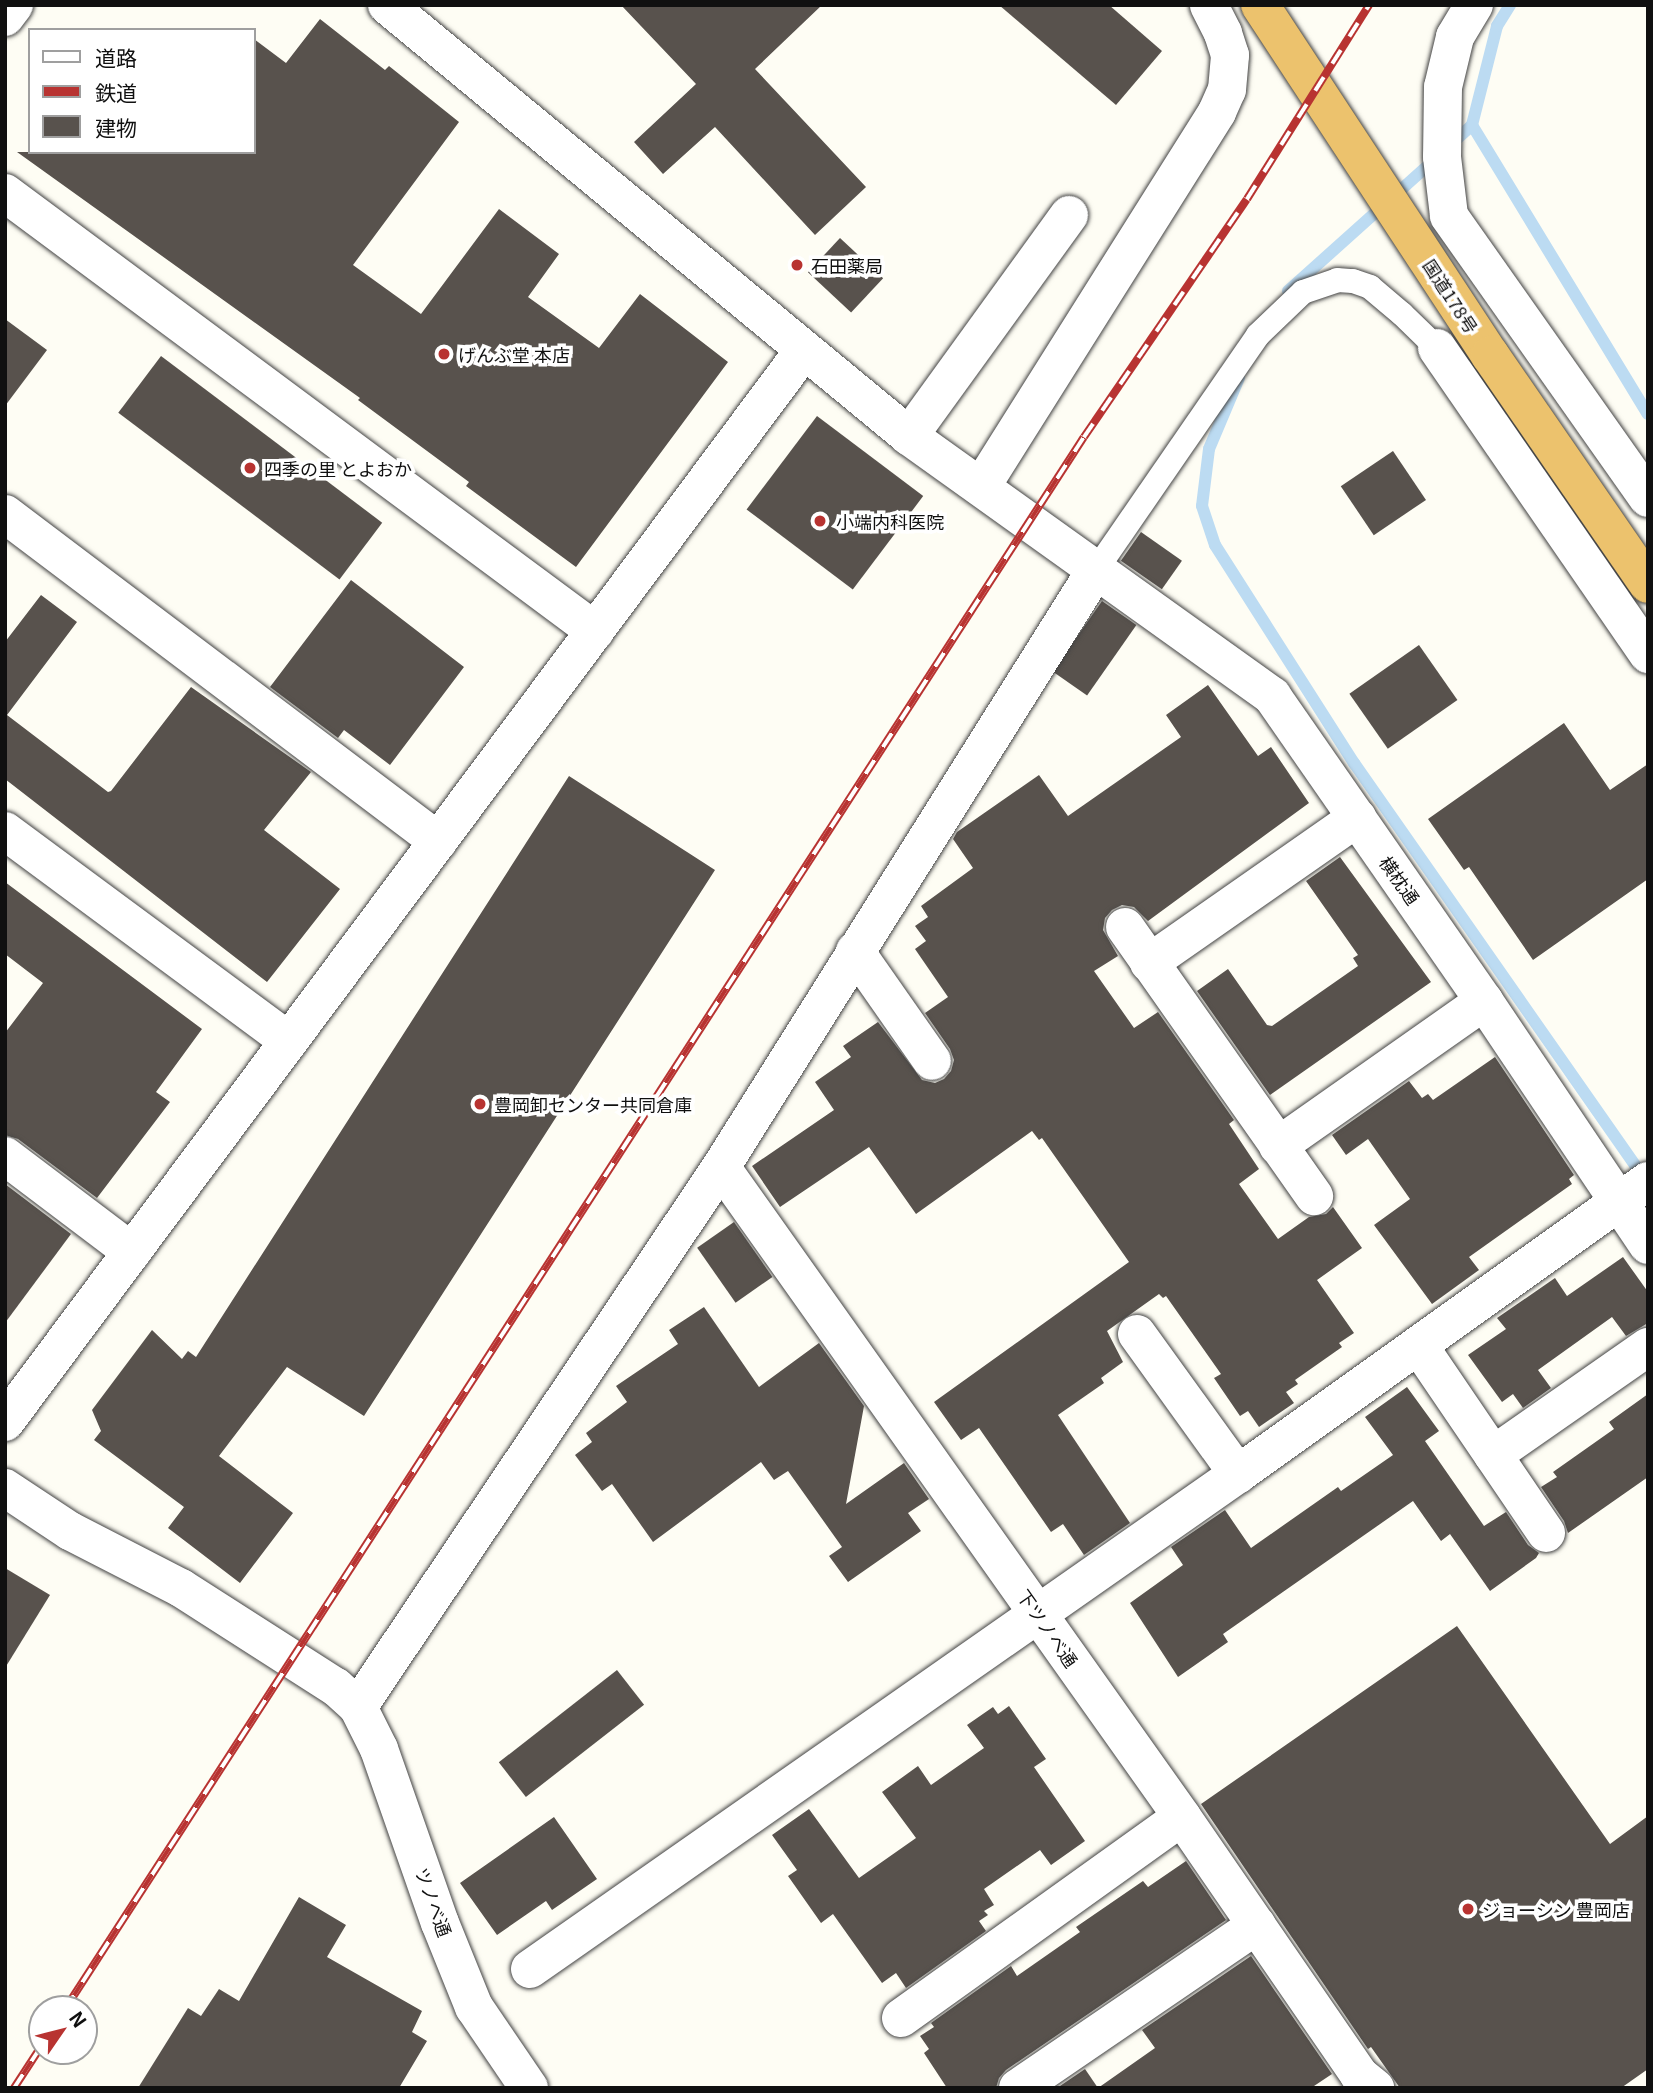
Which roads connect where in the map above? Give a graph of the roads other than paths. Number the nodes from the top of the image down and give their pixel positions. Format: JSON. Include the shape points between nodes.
{"nodes":[{"id":1,"x":14,"y":5,"type":"edge"},
{"id":2,"x":387,"y":5,"type":"edge"},
{"id":3,"x":1209,"y":5,"type":"edge"},
{"id":4,"x":1260,"y":5,"type":"edge"},
{"id":5,"x":1474,"y":5,"type":"edge"},
{"id":6,"x":5,"y":17,"type":"edge"},
{"id":7,"x":5,"y":192,"type":"edge"},
{"id":8,"x":1069,"y":215,"type":"dead end"},
{"id":9,"x":1437,"y":348,"type":"joint"},
{"id":10,"x":804,"y":350,"type":"junction"},
{"id":11,"x":909,"y":436,"type":"junction"},
{"id":12,"x":981,"y":487,"type":"junction"},
{"id":13,"x":1648,"y":498,"type":"edge"},
{"id":14,"x":5,"y":514,"type":"edge"},
{"id":15,"x":1096,"y":570,"type":"junction"},
{"id":16,"x":1648,"y":584,"type":"edge"},
{"id":17,"x":595,"y":631,"type":"junction"},
{"id":18,"x":1648,"y":654,"type":"edge"},
{"id":19,"x":1357,"y":818,"type":"junction"},
{"id":20,"x":5,"y":831,"type":"edge"},
{"id":21,"x":438,"y":841,"type":"junction"},
{"id":22,"x":1125,"y":928,"type":"dead end"},
{"id":23,"x":855,"y":951,"type":"junction"},
{"id":24,"x":1149,"y":963,"type":"junction"},
{"id":25,"x":1484,"y":1001,"type":"junction"},
{"id":26,"x":289,"y":1041,"type":"junction"},
{"id":27,"x":932,"y":1061,"type":"dead end"},
{"id":28,"x":1278,"y":1146,"type":"junction"},
{"id":29,"x":5,"y":1156,"type":"edge"},
{"id":30,"x":721,"y":1167,"type":"junction"},
{"id":31,"x":1633,"y":1192,"type":"edge"},
{"id":32,"x":1314,"y":1196,"type":"dead end"},
{"id":33,"x":1648,"y":1245,"type":"edge"},
{"id":34,"x":132,"y":1252,"type":"junction"},
{"id":35,"x":1137,"y":1334,"type":"dead end"},
{"id":36,"x":1419,"y":1346,"type":"junction"},
{"id":37,"x":1648,"y":1347,"type":"edge"},
{"id":38,"x":5,"y":1422,"type":"edge"},
{"id":39,"x":1493,"y":1455,"type":"junction"},
{"id":40,"x":1238,"y":1474,"type":"junction"},
{"id":41,"x":5,"y":1488,"type":"edge"},
{"id":42,"x":1546,"y":1533,"type":"dead end"},
{"id":43,"x":1038,"y":1614,"type":"junction"},
{"id":44,"x":358,"y":1707,"type":"junction"},
{"id":45,"x":1182,"y":1817,"type":"junction"},
{"id":46,"x":1257,"y":1925,"type":"junction"},
{"id":47,"x":530,"y":1969,"type":"dead end"},
{"id":48,"x":901,"y":2018,"type":"dead end"},
{"id":49,"x":529,"y":2088,"type":"edge"},
{"id":50,"x":1018,"y":2088,"type":"edge"},
{"id":51,"x":1376,"y":2088,"type":"edge"}],
"edges":[{"from":1,"to":6,"type":"street"},
{"from":2,"to":10,"type":"street","name":"横枕通"},
{"from":3,"to":12,"type":"street","via":[[1230,55],[1227,90],[1217,112]]},
{"from":4,"to":16,"type":"highway","name":"国道178号","via":[[1490,355]]},
{"from":5,"to":13,"type":"street","via":[[1455,37],[1443,87],[1441,157],[1449,216]]},
{"from":7,"to":17,"type":"street"},
{"from":8,"to":11,"type":"street"},
{"from":9,"to":15,"type":"lane","via":[[1370,287],[1337,280],[1303,292],[1258,335]]},
{"from":9,"to":18,"type":"street"},
{"from":10,"to":11,"type":"street","name":"横枕通"},
{"from":10,"to":17,"type":"street"},
{"from":11,"to":12,"type":"street","name":"横枕通"},
{"from":12,"to":15,"type":"street","name":"横枕通"},
{"from":14,"to":21,"type":"street"},
{"from":15,"to":19,"type":"street","name":"横枕通","via":[[1272,696]]},
{"from":15,"to":23,"type":"street"},
{"from":17,"to":21,"type":"street"},
{"from":19,"to":24,"type":"street"},
{"from":19,"to":25,"type":"street","name":"横枕通"},
{"from":20,"to":26,"type":"street"},
{"from":21,"to":26,"type":"street"},
{"from":22,"to":24,"type":"street"},
{"from":23,"to":27,"type":"street"},
{"from":23,"to":30,"type":"street"},
{"from":24,"to":28,"type":"street"},
{"from":25,"to":28,"type":"street"},
{"from":25,"to":31,"type":"street","name":"横枕通"},
{"from":26,"to":34,"type":"street"},
{"from":28,"to":32,"type":"street"},
{"from":29,"to":34,"type":"street"},
{"from":30,"to":43,"type":"street","name":"下ツノベ通"},
{"from":30,"to":44,"type":"street"},
{"from":31,"to":33,"type":"street","name":"横枕通"},
{"from":31,"to":36,"type":"street"},
{"from":34,"to":38,"type":"street"},
{"from":35,"to":40,"type":"street"},
{"from":36,"to":39,"type":"street"},
{"from":36,"to":40,"type":"street"},
{"from":37,"to":39,"type":"street"},
{"from":39,"to":42,"type":"street"},
{"from":40,"to":43,"type":"street"},
{"from":41,"to":44,"type":"street","via":[[71,1531],[181,1588],[336,1687]]},
{"from":43,"to":45,"type":"street","name":"下ツノベ通"},
{"from":43,"to":47,"type":"street"},
{"from":44,"to":49,"type":"street","name":"ツノベ通","via":[[379,1749],[474,2007]]},
{"from":45,"to":46,"type":"street","name":"下ツノベ通"},
{"from":45,"to":48,"type":"street"},
{"from":46,"to":50,"type":"street"},
{"from":46,"to":51,"type":"street","name":"下ツノベ通","via":[[1359,2075]]}]}
